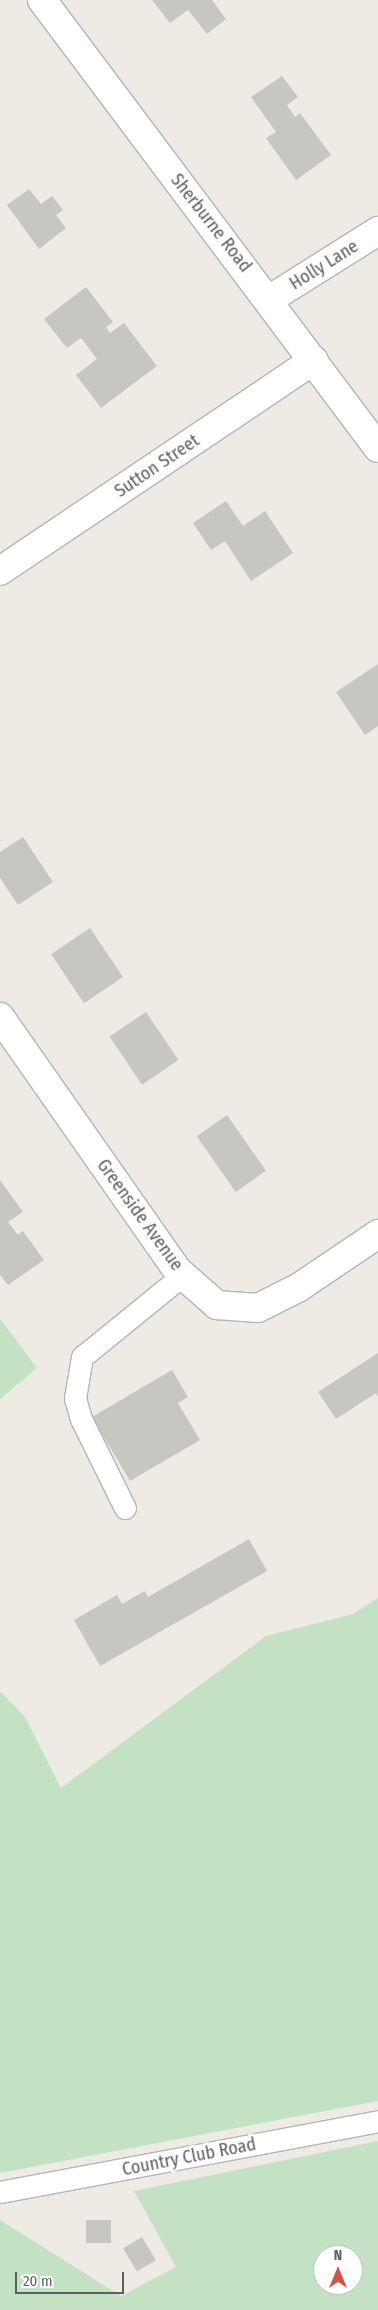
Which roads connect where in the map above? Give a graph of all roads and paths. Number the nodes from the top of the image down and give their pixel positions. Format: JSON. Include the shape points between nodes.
{"nodes":[{"id":1,"x":42,"y":0,"type":"edge"},
{"id":2,"x":378,"y":231,"type":"edge"},
{"id":3,"x":270,"y":299,"type":"junction"},
{"id":4,"x":314,"y":360,"type":"junction"},
{"id":5,"x":378,"y":448,"type":"edge"},
{"id":6,"x":0,"y":571,"type":"edge"},
{"id":7,"x":0,"y":1017,"type":"edge"},
{"id":8,"x":378,"y":1234,"type":"edge"},
{"id":9,"x":183,"y":1275,"type":"junction"},
{"id":10,"x":125,"y":1508,"type":"dead end"},
{"id":11,"x":378,"y":2121,"type":"edge"},
{"id":12,"x":0,"y":2192,"type":"edge"}],
"edges":[{"from":1,"to":3,"type":"street","name":"Sherburne Road"},
{"from":2,"to":3,"type":"street","name":"Holly Lane"},
{"from":3,"to":4,"type":"street","name":"Sherburne Road"},
{"from":4,"to":5,"type":"street","name":"Sherburne Road"},
{"from":4,"to":6,"type":"street","name":"Sutton Street"},
{"from":7,"to":9,"type":"street","name":"Greenside Avenue"},
{"from":8,"to":9,"type":"street","name":"Greenside Avenue","via":[[298,1288],[258,1308],[217,1305]]},
{"from":9,"to":10,"type":"lane","via":[[82,1357],[75,1398],[81,1419]]},
{"from":11,"to":12,"type":"lane","name":"Country Club Road"}]}
